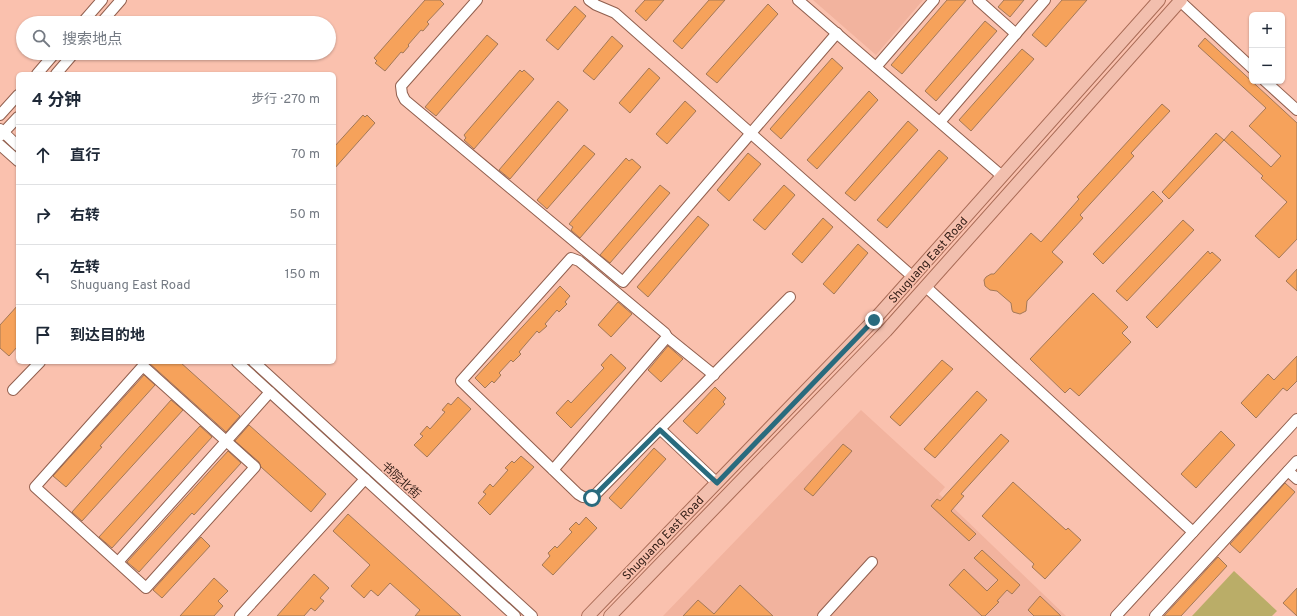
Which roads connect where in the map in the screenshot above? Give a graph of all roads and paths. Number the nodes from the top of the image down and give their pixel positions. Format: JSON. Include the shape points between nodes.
{"nodes":[{"id":1,"x":102,"y":0,"type":"edge"},
{"id":2,"x":121,"y":0,"type":"edge"},
{"id":3,"x":476,"y":0,"type":"edge"},
{"id":4,"x":590,"y":0,"type":"edge"},
{"id":5,"x":798,"y":0,"type":"edge"},
{"id":6,"x":934,"y":0,"type":"edge"},
{"id":7,"x":978,"y":0,"type":"edge"},
{"id":8,"x":1045,"y":0,"type":"edge"},
{"id":9,"x":1159,"y":0,"type":"edge"},
{"id":10,"x":1181,"y":1,"type":"edge"},
{"id":11,"x":88,"y":16,"type":"edge"},
{"id":12,"x":107,"y":16,"type":"edge"},
{"id":13,"x":837,"y":33,"type":"junction"},
{"id":14,"x":1016,"y":34,"type":"junction"},
{"id":15,"x":49,"y":60,"type":"edge"},
{"id":16,"x":68,"y":60,"type":"edge"},
{"id":17,"x":1249,"y":65,"type":"edge"},
{"id":18,"x":876,"y":67,"type":"junction"},
{"id":19,"x":38,"y":72,"type":"edge"},
{"id":20,"x":58,"y":72,"type":"edge"},
{"id":21,"x":1268,"y":84,"type":"edge"},
{"id":22,"x":16,"y":97,"type":"edge"},
{"id":23,"x":1297,"y":110,"type":"edge"},
{"id":24,"x":0,"y":115,"type":"edge"},
{"id":25,"x":16,"y":119,"type":"edge"},
{"id":26,"x":940,"y":122,"type":"junction"},
{"id":27,"x":1,"y":133,"type":"edge"},
{"id":28,"x":751,"y":133,"type":"junction"},
{"id":29,"x":16,"y":144,"type":"edge"},
{"id":30,"x":0,"y":145,"type":"edge"},
{"id":31,"x":16,"y":159,"type":"edge"},
{"id":32,"x":1002,"y":176,"type":"junction"},
{"id":33,"x":913,"y":277,"type":"junction"},
{"id":34,"x":926,"y":287,"type":"junction"},
{"id":35,"x":790,"y":297,"type":"dead end"},
{"id":36,"x":667,"y":337,"type":"junction"},
{"id":37,"x":38,"y":364,"type":"edge"},
{"id":38,"x":239,"y":364,"type":"edge"},
{"id":39,"x":256,"y":364,"type":"edge"},
{"id":40,"x":714,"y":375,"type":"junction"},
{"id":41,"x":13,"y":390,"type":"dead end"},
{"id":42,"x":270,"y":392,"type":"junction"},
{"id":43,"x":1297,"y":419,"type":"edge"},
{"id":44,"x":660,"y":430,"type":"junction"},
{"id":45,"x":226,"y":441,"type":"junction"},
{"id":46,"x":1297,"y":461,"type":"edge"},
{"id":47,"x":553,"y":470,"type":"junction"},
{"id":48,"x":1288,"y":471,"type":"junction"},
{"id":49,"x":365,"y":479,"type":"junction"},
{"id":50,"x":1297,"y":479,"type":"edge"},
{"id":51,"x":717,"y":483,"type":"junction"},
{"id":52,"x":1193,"y":532,"type":"junction"},
{"id":53,"x":118,"y":562,"type":"junction"},
{"id":54,"x":872,"y":562,"type":"dead end"},
{"id":55,"x":240,"y":616,"type":"edge"},
{"id":56,"x":515,"y":616,"type":"edge"},
{"id":57,"x":532,"y":616,"type":"edge"},
{"id":58,"x":588,"y":616,"type":"edge"},
{"id":59,"x":610,"y":616,"type":"edge"},
{"id":60,"x":823,"y":616,"type":"edge"},
{"id":61,"x":1116,"y":616,"type":"edge"},
{"id":62,"x":1155,"y":616,"type":"edge"}],
"edges":[{"from":1,"to":11,"type":"street"},
{"from":2,"to":12,"type":"street"},
{"from":3,"to":28,"type":"street","via":[[401,86],[404,100],[623,282]]},
{"from":4,"to":28,"type":"street","via":[[615,13]]},
{"from":5,"to":13,"type":"street"},
{"from":6,"to":18,"type":"street"},
{"from":7,"to":14,"type":"street"},
{"from":8,"to":14,"type":"street"},
{"from":9,"to":32,"type":"main road","name":"Shuguang East Road"},
{"from":10,"to":17,"type":"street"},
{"from":10,"to":34,"type":"main road","name":"Shuguang East Road"},
{"from":13,"to":18,"type":"street"},
{"from":13,"to":28,"type":"street"},
{"from":14,"to":26,"type":"street"},
{"from":15,"to":19,"type":"street"},
{"from":16,"to":20,"type":"street"},
{"from":18,"to":26,"type":"street"},
{"from":21,"to":23,"type":"street"},
{"from":22,"to":24,"type":"street"},
{"from":25,"to":27,"type":"street"},
{"from":26,"to":32,"type":"street"},
{"from":27,"to":29,"type":"street"},
{"from":28,"to":33,"type":"street"},
{"from":30,"to":31,"type":"street"},
{"from":32,"to":33,"type":"main road","name":"Shuguang East Road"},
{"from":33,"to":51,"type":"main road","name":"Shuguang East Road"},
{"from":34,"to":52,"type":"street"},
{"from":34,"to":59,"type":"main road","name":"Shuguang East Road","via":[[886,332]]},
{"from":35,"to":40,"type":"street"},
{"from":36,"to":40,"type":"street"},
{"from":36,"to":47,"type":"street"},
{"from":36,"to":47,"type":"street","via":[[579,261],[571,258],[461,381]]},
{"from":37,"to":41,"type":"street"},
{"from":38,"to":42,"type":"street","name":"书院北街"},
{"from":39,"to":57,"type":"street","name":"书院北街"},
{"from":40,"to":44,"type":"street"},
{"from":42,"to":45,"type":"street"},
{"from":42,"to":49,"type":"street","name":"书院北街"},
{"from":43,"to":52,"type":"street"},
{"from":44,"to":47,"type":"street","via":[[592,498],[578,494]]},
{"from":44,"to":51,"type":"street"},
{"from":45,"to":53,"type":"street"},
{"from":45,"to":53,"type":"street","via":[[255,467],[146,588]]},
{"from":45,"to":53,"type":"street","via":[[143,366],[35,487]]},
{"from":46,"to":48,"type":"street"},
{"from":48,"to":50,"type":"street"},
{"from":48,"to":62,"type":"street"},
{"from":49,"to":55,"type":"street"},
{"from":49,"to":56,"type":"street","name":"书院北街"},
{"from":51,"to":58,"type":"main road","name":"Shuguang East Road"},
{"from":52,"to":61,"type":"street"},
{"from":54,"to":60,"type":"street"}]}
